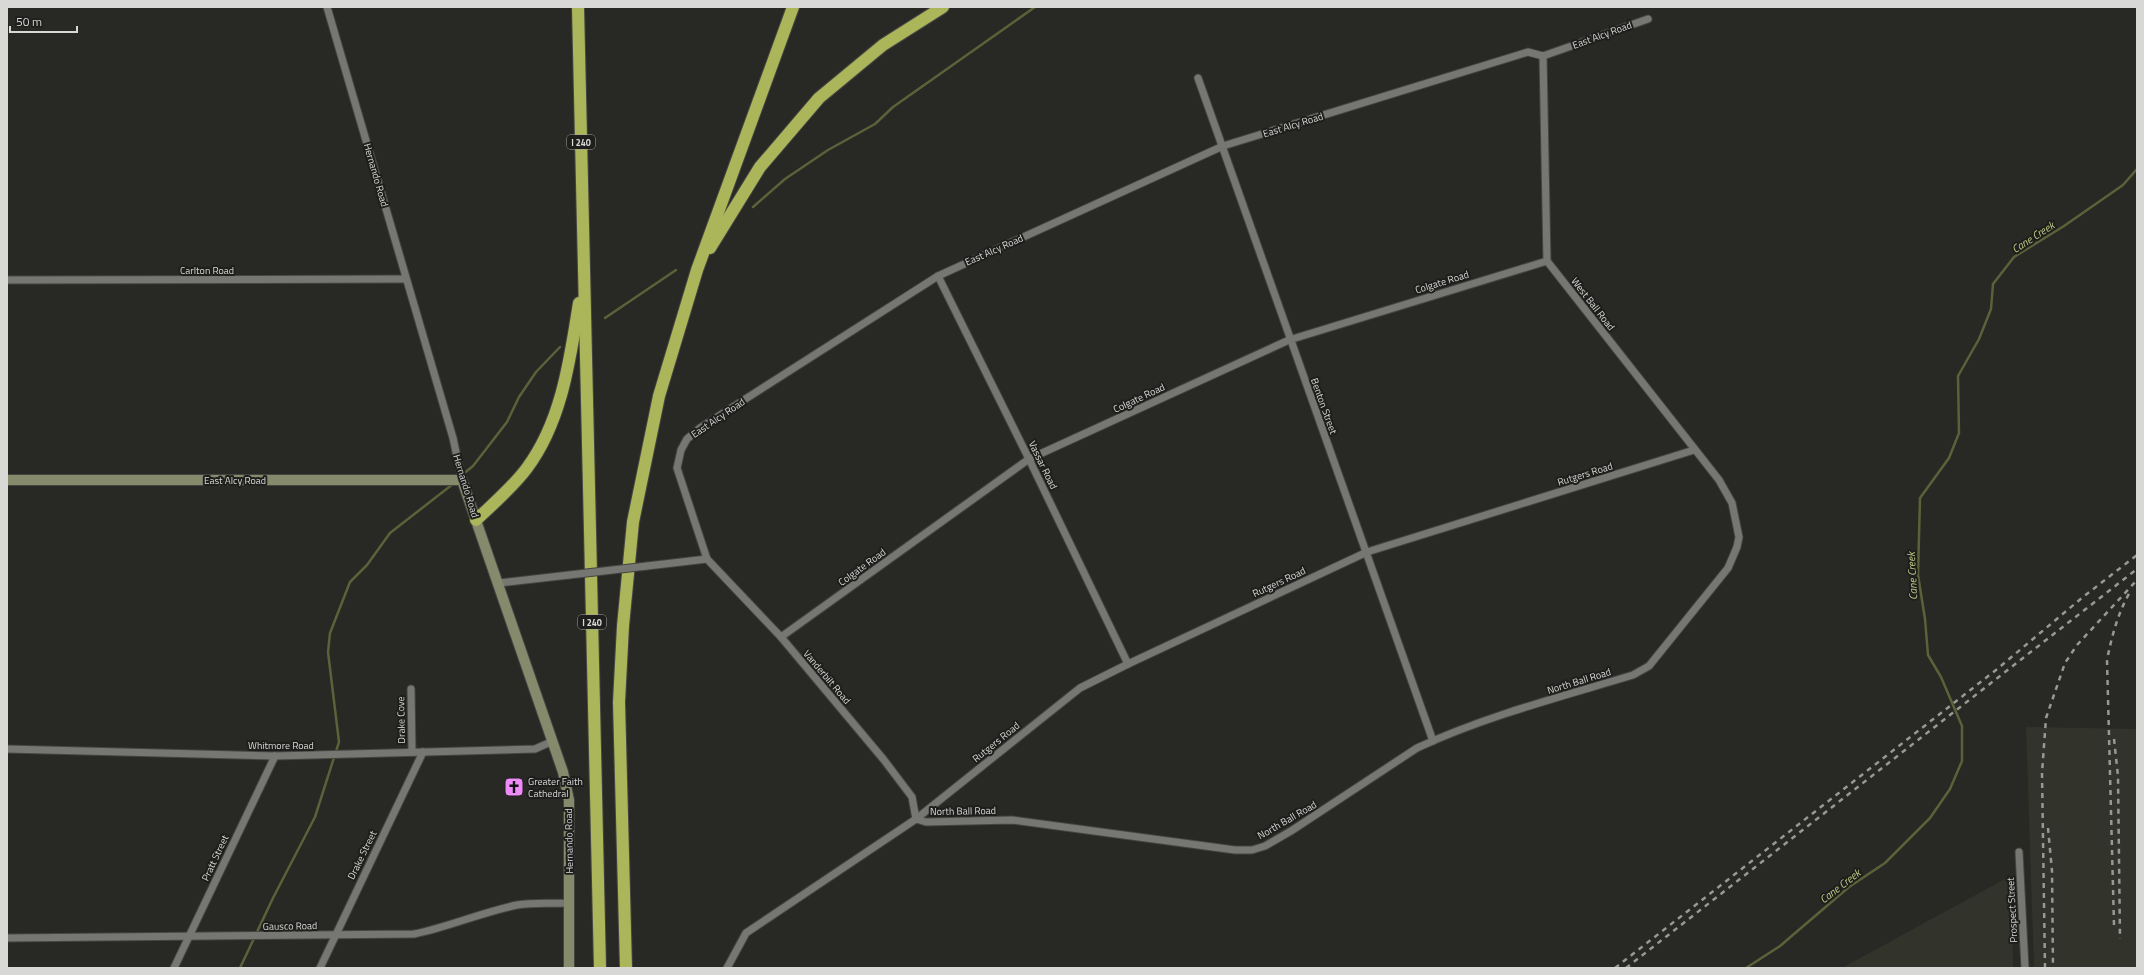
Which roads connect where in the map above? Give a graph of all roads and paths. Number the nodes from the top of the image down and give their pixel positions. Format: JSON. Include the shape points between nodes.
{"nodes":[{"id":1,"x":327,"y":7,"type":"edge"},
{"id":2,"x":578,"y":7,"type":"edge"},
{"id":3,"x":793,"y":7,"type":"edge"},
{"id":4,"x":943,"y":7,"type":"edge"},
{"id":5,"x":1648,"y":19,"type":"dead end"},
{"id":6,"x":1543,"y":56,"type":"junction"},
{"id":7,"x":1198,"y":78,"type":"dead end"},
{"id":8,"x":1222,"y":146,"type":"junction"},
{"id":9,"x":1547,"y":261,"type":"junction"},
{"id":10,"x":697,"y":270,"type":"junction"},
{"id":11,"x":583,"y":276,"type":"junction"},
{"id":12,"x":938,"y":276,"type":"junction"},
{"id":13,"x":406,"y":279,"type":"junction"},
{"id":14,"x":7,"y":280,"type":"edge"},
{"id":15,"x":1290,"y":340,"type":"junction"},
{"id":16,"x":1694,"y":450,"type":"junction"},
{"id":17,"x":1029,"y":459,"type":"junction"},
{"id":18,"x":7,"y":480,"type":"edge"},
{"id":19,"x":462,"y":480,"type":"junction"},
{"id":20,"x":476,"y":520,"type":"junction"},
{"id":21,"x":1738,"y":527,"type":"joint"},
{"id":22,"x":1367,"y":552,"type":"junction"},
{"id":23,"x":707,"y":559,"type":"junction"},
{"id":24,"x":499,"y":583,"type":"junction"},
{"id":25,"x":781,"y":637,"type":"junction"},
{"id":26,"x":1128,"y":664,"type":"junction"},
{"id":27,"x":411,"y":689,"type":"dead end"},
{"id":28,"x":553,"y":741,"type":"junction"},
{"id":29,"x":1433,"y":741,"type":"junction"},
{"id":30,"x":7,"y":749,"type":"edge"},
{"id":31,"x":412,"y":752,"type":"junction"},
{"id":32,"x":423,"y":752,"type":"junction"},
{"id":33,"x":275,"y":756,"type":"junction"},
{"id":34,"x":916,"y":819,"type":"junction"},
{"id":35,"x":2019,"y":852,"type":"dead end"},
{"id":36,"x":570,"y":903,"type":"junction"},
{"id":37,"x":335,"y":935,"type":"junction"},
{"id":38,"x":189,"y":937,"type":"junction"},
{"id":39,"x":7,"y":938,"type":"edge"},
{"id":40,"x":174,"y":968,"type":"edge"},
{"id":41,"x":320,"y":968,"type":"edge"},
{"id":42,"x":569,"y":968,"type":"edge"},
{"id":43,"x":600,"y":968,"type":"edge"},
{"id":44,"x":626,"y":968,"type":"edge"},
{"id":45,"x":728,"y":968,"type":"edge"},
{"id":46,"x":2025,"y":968,"type":"edge"}],
"edges":[{"from":1,"to":13,"type":"street","name":"Hernando Road"},
{"from":2,"to":11,"type":"highway","number":"I 240"},
{"from":3,"to":10,"type":"highway"},
{"from":4,"to":10,"type":"highway","via":[[883,45],[819,98],[760,168]]},
{"from":5,"to":6,"type":"street","name":"East Alcy Road"},
{"from":6,"to":8,"type":"street","name":"East Alcy Road","via":[[1528,52]]},
{"from":6,"to":9,"type":"street"},
{"from":7,"to":8,"type":"street","name":"Benton Street"},
{"from":8,"to":12,"type":"street","name":"East Alcy Road"},
{"from":8,"to":15,"type":"street","name":"Benton Street"},
{"from":9,"to":15,"type":"street","name":"Colgate Road"},
{"from":9,"to":16,"type":"street","name":"West Ball Road"},
{"from":10,"to":44,"type":"highway","via":[[659,396],[631,537],[619,702]]},
{"from":11,"to":20,"type":"highway","via":[[564,385],[546,437],[523,473]]},
{"from":11,"to":43,"type":"highway","number":"I 240","via":[[588,369],[588,496]]},
{"from":12,"to":17,"type":"street","name":"Vassar Road"},
{"from":12,"to":23,"type":"street","name":"East Alcy Road","via":[[700,428],[687,439],[681,450],[677,468]]},
{"from":13,"to":14,"type":"street","name":"Carlton Road"},
{"from":13,"to":19,"type":"street","name":"Hernando Road","via":[[453,438]]},
{"from":15,"to":17,"type":"street","name":"Colgate Road"},
{"from":15,"to":22,"type":"street","name":"Benton Street"},
{"from":16,"to":21,"type":"street","name":"West Ball Road","via":[[1719,480],[1732,503]]},
{"from":16,"to":22,"type":"street","name":"Rutgers Road"},
{"from":17,"to":25,"type":"street","name":"Colgate Road"},
{"from":17,"to":26,"type":"street","name":"Vassar Road"},
{"from":18,"to":19,"type":"street","name":"East Alcy Road"},
{"from":19,"to":20,"type":"street","name":"Hernando Road"},
{"from":20,"to":24,"type":"street","name":"Hernando Road"},
{"from":21,"to":29,"type":"street","name":"North Ball Road","via":[[1737,547],[1728,568],[1649,666],[1633,675],[1474,723]]},
{"from":22,"to":26,"type":"street","name":"Rutgers Road"},
{"from":22,"to":29,"type":"street","name":"Benton Street"},
{"from":23,"to":24,"type":"street","bridge":true},
{"from":23,"to":25,"type":"street","name":"Vanderbilt Road"},
{"from":24,"to":28,"type":"street","name":"Hernando Road"},
{"from":25,"to":34,"type":"street","name":"Vanderbilt Road","via":[[912,797]]},
{"from":26,"to":34,"type":"street","name":"Rutgers Road","via":[[1080,688]]},
{"from":27,"to":31,"type":"street","name":"Drake Cove"},
{"from":28,"to":32,"type":"street","name":"Whitmore Road","via":[[535,749]]},
{"from":28,"to":36,"type":"street","name":"Hernando Road","via":[[569,800]]},
{"from":29,"to":34,"type":"street","name":"North Ball Road","via":[[1417,748],[1291,831],[1265,846],[1252,850],[1235,850],[1012,820],[926,822]]},
{"from":30,"to":33,"type":"street","name":"Whitmore Road"},
{"from":31,"to":32,"type":"street","name":"Whitmore Road"},
{"from":31,"to":33,"type":"street","name":"Whitmore Road"},
{"from":32,"to":37,"type":"street","name":"Drake Street"},
{"from":33,"to":38,"type":"street","name":"Pratt Street"},
{"from":34,"to":45,"type":"street","name":"North Ball Road","via":[[746,933]]},
{"from":35,"to":46,"type":"street","name":"Prospect Street"},
{"from":36,"to":37,"type":"street","name":"Gausco Road","via":[[519,904],[445,928],[414,934]]},
{"from":36,"to":42,"type":"street","name":"Hernando Road"},
{"from":37,"to":38,"type":"street","name":"Gausco Road"},
{"from":37,"to":41,"type":"street","name":"Drake Street"},
{"from":38,"to":39,"type":"street","name":"Gausco Road"},
{"from":38,"to":40,"type":"street","name":"Pratt Street"}]}
